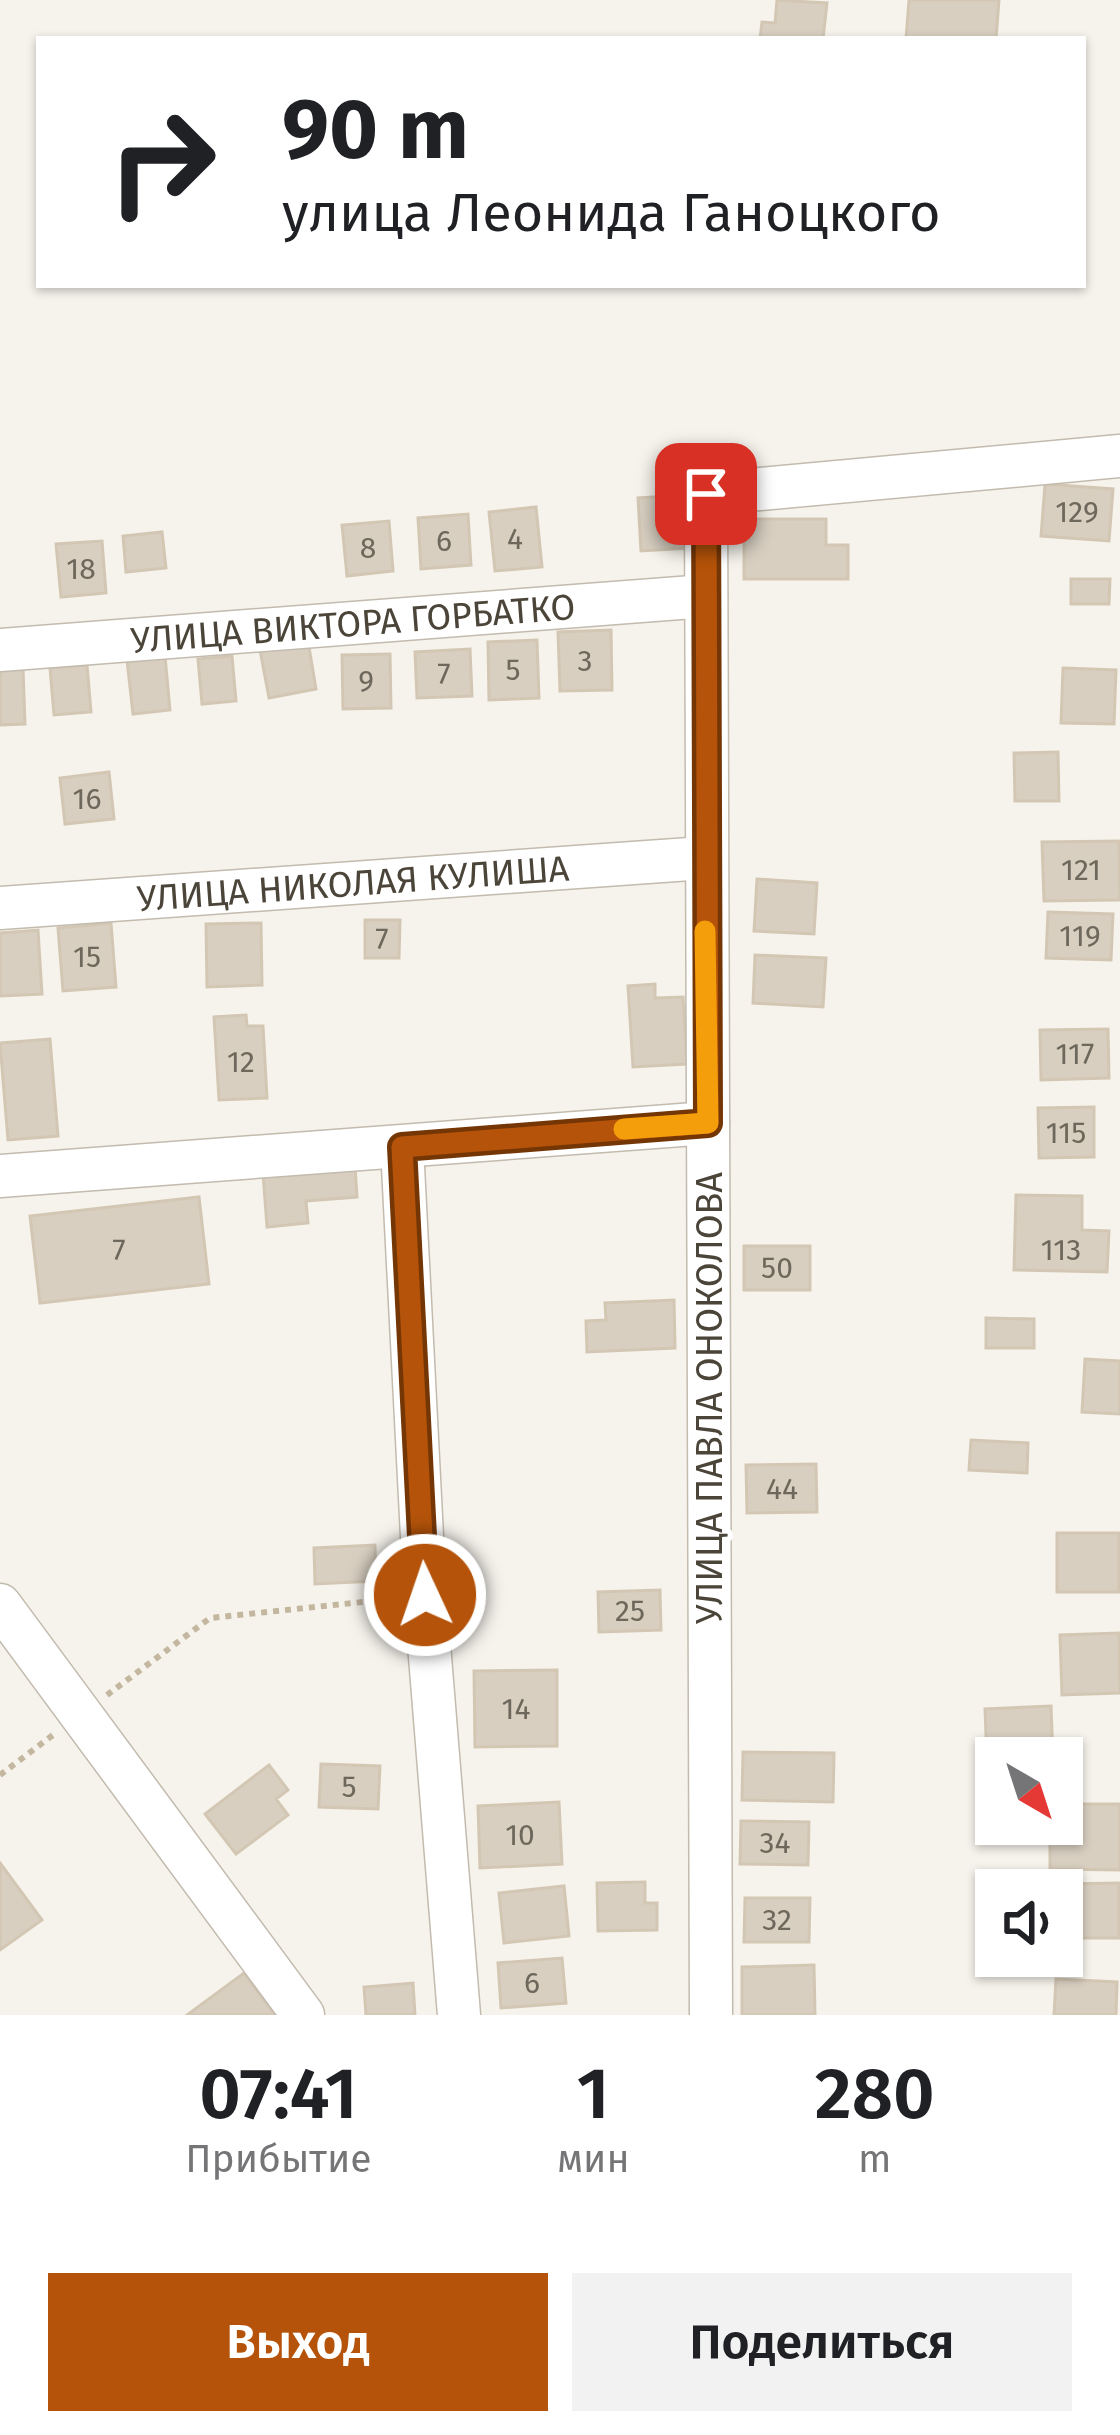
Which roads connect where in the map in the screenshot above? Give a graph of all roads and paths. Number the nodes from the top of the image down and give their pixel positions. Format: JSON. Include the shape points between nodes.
{"nodes":[{"id":1,"x":1120,"y":456,"type":"edge"},
{"id":2,"x":706,"y":596,"type":"junction"},
{"id":3,"x":0,"y":650,"type":"edge"},
{"id":4,"x":704,"y":858,"type":"junction"},
{"id":5,"x":0,"y":908,"type":"edge"},
{"id":6,"x":708,"y":1123,"type":"junction"},
{"id":7,"x":402,"y":1147,"type":"junction"},
{"id":8,"x":0,"y":1176,"type":"edge"},
{"id":9,"x":425,"y":1595,"type":"junction"},
{"id":10,"x":0,"y":1604,"type":"edge"},
{"id":11,"x":81,"y":1714,"type":"junction"},
{"id":12,"x":0,"y":1775,"type":"edge"},
{"id":13,"x":303,"y":2015,"type":"edge"},
{"id":14,"x":459,"y":2015,"type":"edge"},
{"id":15,"x":711,"y":2015,"type":"edge"}],
"edges":[{"from":1,"to":2,"type":"street","name":"УЛИЦА ПАВЛА ОНОКОЛОВА","via":[[706,494]]},
{"from":2,"to":3,"type":"street","name":"УЛИЦА ВИКТОРА ГОРБАТКО"},
{"from":2,"to":4,"type":"street","name":"УЛИЦА ПАВЛА ОНОКОЛОВА"},
{"from":4,"to":5,"type":"street","name":"УЛИЦА НИКОЛАЯ КУЛИША"},
{"from":4,"to":6,"type":"street","name":"УЛИЦА ПАВЛА ОНОКОЛОВА"},
{"from":6,"to":7,"type":"street"},
{"from":6,"to":15,"type":"street","name":"УЛИЦА ПАВЛА ОНОКОЛОВА"},
{"from":7,"to":8,"type":"street"},
{"from":7,"to":9,"type":"street"},
{"from":9,"to":11,"type":"path","via":[[210,1618]]},
{"from":9,"to":14,"type":"street"},
{"from":10,"to":11,"type":"street"},
{"from":11,"to":12,"type":"path"},
{"from":11,"to":13,"type":"street"}]}
